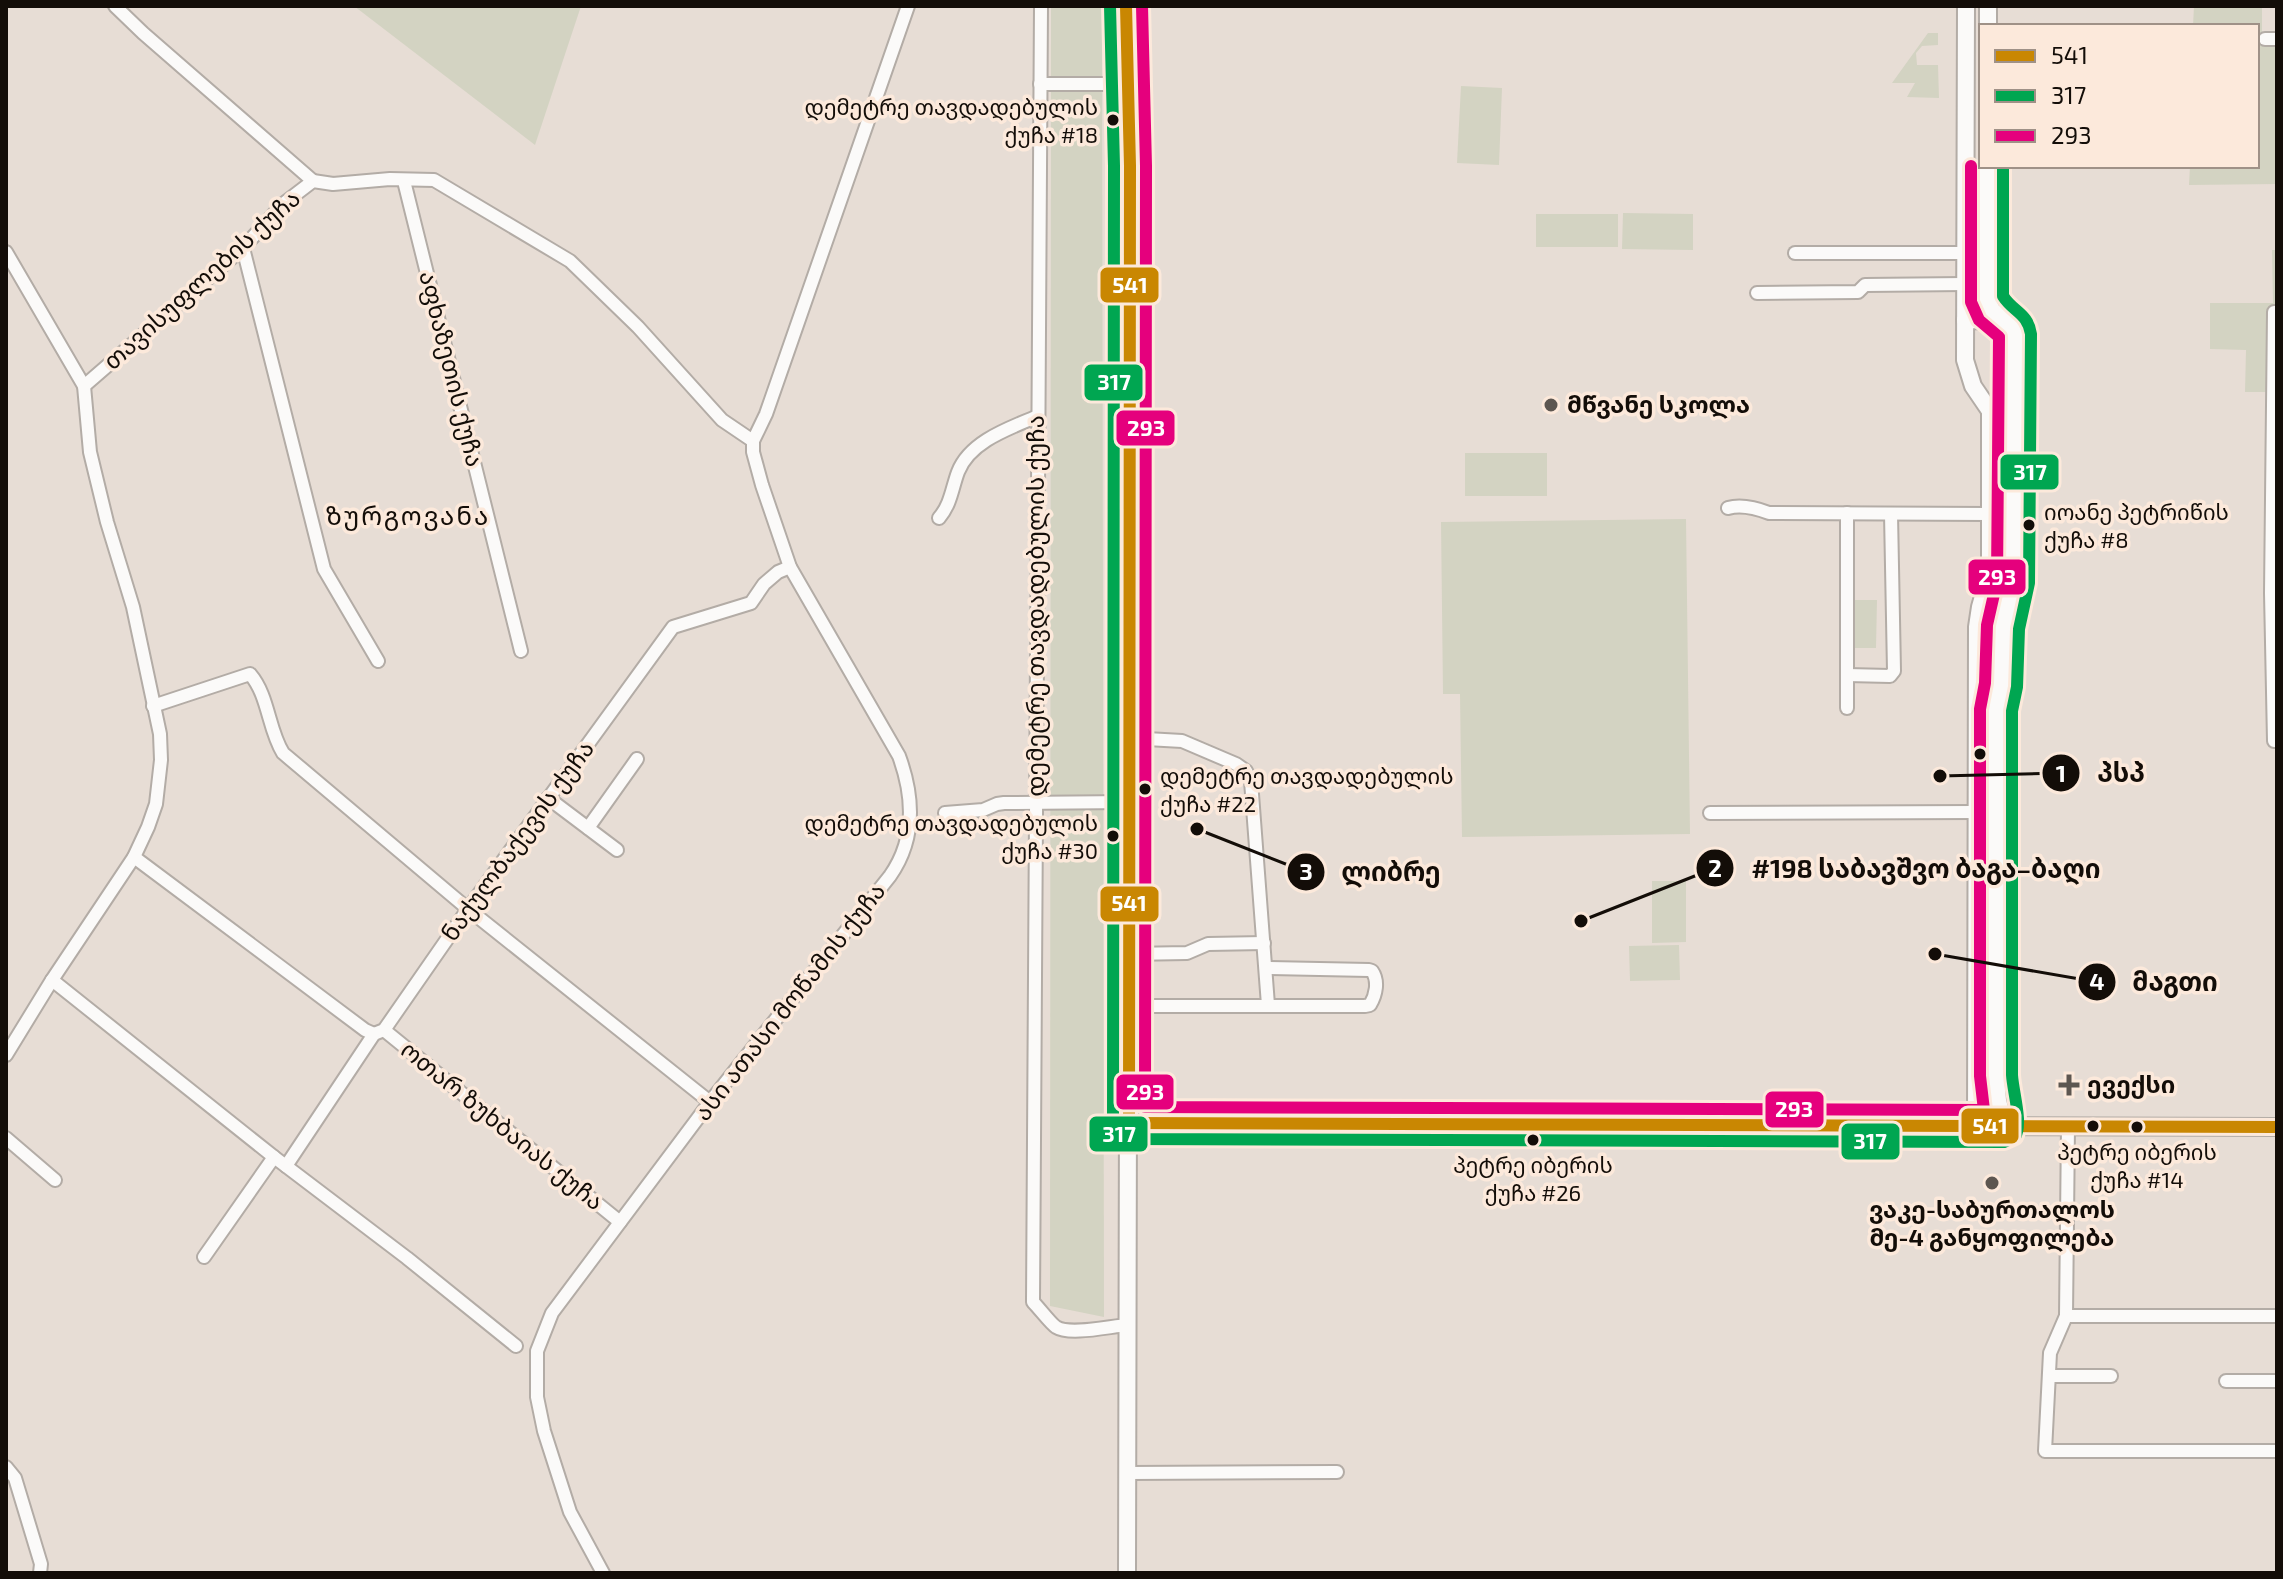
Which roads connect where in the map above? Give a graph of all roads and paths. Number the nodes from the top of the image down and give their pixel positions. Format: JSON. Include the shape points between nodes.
{"nodes":[{"id":1,"x":115,"y":6,"type":"edge"},
{"id":2,"x":908,"y":6,"type":"edge"},
{"id":3,"x":1041,"y":6,"type":"edge"},
{"id":4,"x":1126,"y":6,"type":"edge"},
{"id":5,"x":1966,"y":6,"type":"edge"},
{"id":6,"x":1040,"y":84,"type":"junction"},
{"id":7,"x":1128,"y":84,"type":"junction"},
{"id":8,"x":1973,"y":165,"type":"edge"},
{"id":9,"x":1987,"y":168,"type":"edge"},
{"id":10,"x":313,"y":181,"type":"junction"},
{"id":11,"x":404,"y":181,"type":"junction"},
{"id":12,"x":243,"y":248,"type":"junction"},
{"id":13,"x":6,"y":252,"type":"edge"},
{"id":14,"x":1795,"y":253,"type":"dead end"},
{"id":15,"x":1965,"y":253,"type":"junction"},
{"id":16,"x":1965,"y":291,"type":"junction"},
{"id":17,"x":1757,"y":293,"type":"dead end"},
{"id":18,"x":1987,"y":299,"type":"junction"},
{"id":19,"x":2277,"y":312,"type":"edge"},
{"id":20,"x":1965,"y":320,"type":"junction"},
{"id":21,"x":2006,"y":321,"type":"junction"},
{"id":22,"x":84,"y":386,"type":"junction"},
{"id":23,"x":1038,"y":416,"type":"junction"},
{"id":24,"x":753,"y":441,"type":"junction"},
{"id":25,"x":1728,"y":508,"type":"dead end"},
{"id":26,"x":1847,"y":513,"type":"junction"},
{"id":27,"x":1891,"y":514,"type":"junction"},
{"id":28,"x":1990,"y":514,"type":"junction"},
{"id":29,"x":939,"y":518,"type":"dead end"},
{"id":30,"x":790,"y":567,"type":"junction"},
{"id":31,"x":2007,"y":605,"type":"junction"},
{"id":32,"x":1980,"y":607,"type":"junction"},
{"id":33,"x":1977,"y":627,"type":"junction"},
{"id":34,"x":2003,"y":627,"type":"junction"},
{"id":35,"x":521,"y":651,"type":"dead end"},
{"id":36,"x":378,"y":661,"type":"dead end"},
{"id":37,"x":1847,"y":675,"type":"junction"},
{"id":38,"x":1976,"y":683,"type":"junction"},
{"id":39,"x":2001,"y":685,"type":"junction"},
{"id":40,"x":153,"y":706,"type":"junction"},
{"id":41,"x":1847,"y":708,"type":"dead end"},
{"id":42,"x":1976,"y":709,"type":"junction"},
{"id":43,"x":1996,"y":709,"type":"junction"},
{"id":44,"x":1129,"y":738,"type":"junction"},
{"id":45,"x":2277,"y":741,"type":"edge"},
{"id":46,"x":637,"y":759,"type":"dead end"},
{"id":47,"x":548,"y":798,"type":"junction"},
{"id":48,"x":1129,"y":802,"type":"junction"},
{"id":49,"x":1035,"y":803,"type":"junction"},
{"id":50,"x":1976,"y":812,"type":"junction"},
{"id":51,"x":945,"y":813,"type":"dead end"},
{"id":52,"x":1710,"y":813,"type":"dead end"},
{"id":53,"x":588,"y":828,"type":"junction"},
{"id":54,"x":1976,"y":843,"type":"junction"},
{"id":55,"x":1996,"y":843,"type":"junction"},
{"id":56,"x":617,"y":850,"type":"dead end"},
{"id":57,"x":134,"y":857,"type":"junction"},
{"id":58,"x":468,"y":909,"type":"junction"},
{"id":59,"x":1264,"y":943,"type":"junction"},
{"id":60,"x":1129,"y":954,"type":"junction"},
{"id":61,"x":1266,"y":968,"type":"junction"},
{"id":62,"x":52,"y":980,"type":"junction"},
{"id":63,"x":1268,"y":1005,"type":"junction"},
{"id":64,"x":1129,"y":1006,"type":"junction"},
{"id":65,"x":379,"y":1032,"type":"junction"},
{"id":66,"x":6,"y":1055,"type":"edge"},
{"id":67,"x":710,"y":1102,"type":"junction"},
{"id":68,"x":1129,"y":1123,"type":"junction"},
{"id":69,"x":1976,"y":1126,"type":"junction"},
{"id":70,"x":2004,"y":1126,"type":"junction"},
{"id":71,"x":2068,"y":1126,"type":"junction"},
{"id":72,"x":2277,"y":1127,"type":"edge"},
{"id":73,"x":6,"y":1138,"type":"edge"},
{"id":74,"x":274,"y":1157,"type":"junction"},
{"id":75,"x":286,"y":1166,"type":"junction"},
{"id":76,"x":55,"y":1180,"type":"dead end"},
{"id":77,"x":620,"y":1222,"type":"junction"},
{"id":78,"x":204,"y":1257,"type":"dead end"},
{"id":79,"x":2066,"y":1316,"type":"junction"},
{"id":80,"x":2277,"y":1316,"type":"edge"},
{"id":81,"x":1128,"y":1325,"type":"junction"},
{"id":82,"x":516,"y":1346,"type":"dead end"},
{"id":83,"x":2049,"y":1376,"type":"junction"},
{"id":84,"x":2111,"y":1376,"type":"dead end"},
{"id":85,"x":2226,"y":1381,"type":"dead end"},
{"id":86,"x":2277,"y":1381,"type":"edge"},
{"id":87,"x":2277,"y":1451,"type":"edge"},
{"id":88,"x":6,"y":1467,"type":"edge"},
{"id":89,"x":1337,"y":1472,"type":"dead end"},
{"id":90,"x":1128,"y":1473,"type":"junction"},
{"id":91,"x":40,"y":1573,"type":"edge"},
{"id":92,"x":603,"y":1573,"type":"edge"},
{"id":93,"x":1127,"y":1573,"type":"edge"}],
"edges":[{"from":1,"to":10,"type":"street"},
{"from":2,"to":24,"type":"street"},
{"from":3,"to":6,"type":"street","name":"დემეტრე თავდადებულის ქუჩა"},
{"from":4,"to":7,"type":"street"},
{"from":5,"to":8,"type":"street"},
{"from":6,"to":7,"type":"street"},
{"from":6,"to":23,"type":"street","name":"დემეტრე თავდადებულის ქუჩა"},
{"from":7,"to":44,"type":"street"},
{"from":8,"to":15,"type":"street"},
{"from":9,"to":18,"type":"street"},
{"from":10,"to":11,"type":"street","name":"თავისუფლების ქუჩა"},
{"from":10,"to":12,"type":"street","name":"თავისუფლების ქუჩა","via":[[283,204]]},
{"from":11,"to":24,"type":"street","name":"თავისუფლების ქუჩა","via":[[434,180],[570,261],[722,420]]},
{"from":11,"to":35,"type":"street","name":"აფხაზეთის ქუჩა"},
{"from":12,"to":22,"type":"street","name":"თავისუფლების ქუჩა"},
{"from":12,"to":36,"type":"street","via":[[324,569]]},
{"from":13,"to":22,"type":"street"},
{"from":14,"to":15,"type":"street"},
{"from":15,"to":16,"type":"street"},
{"from":16,"to":17,"type":"street","via":[[1865,285],[1858,292]]},
{"from":16,"to":18,"type":"street"},
{"from":16,"to":20,"type":"street"},
{"from":18,"to":21,"type":"street"},
{"from":19,"to":45,"type":"street","via":[[2271,564]]},
{"from":20,"to":21,"type":"street"},
{"from":20,"to":28,"type":"street","via":[[1965,360],[1973,386],[1990,411]]},
{"from":21,"to":31,"type":"street","via":[[2015,334],[2013,583]]},
{"from":22,"to":40,"type":"street","via":[[90,452],[133,607]]},
{"from":23,"to":29,"type":"street","via":[[995,435],[969,454]]},
{"from":23,"to":49,"type":"street","name":"დემეტრე თავდადებულის ქუჩა"},
{"from":24,"to":30,"type":"street","name":"ასი ათასი მოწამის ქუჩა","via":[[755,463]]},
{"from":25,"to":26,"type":"street"},
{"from":26,"to":27,"type":"street"},
{"from":26,"to":37,"type":"street"},
{"from":27,"to":28,"type":"street"},
{"from":27,"to":37,"type":"street","via":[[1894,671],[1890,676]]},
{"from":28,"to":32,"type":"street","via":[[1990,572]]},
{"from":30,"to":47,"type":"street","name":"ნაქულბაქევის ქუჩა","via":[[764,584],[751,603],[673,627]]},
{"from":30,"to":67,"type":"street","name":"ასი ათასი მოწამის ქუჩა","via":[[899,756],[911,805],[908,837],[890,876]]},
{"from":31,"to":32,"type":"street","via":[[1999,610]]},
{"from":31,"to":34,"type":"street"},
{"from":32,"to":33,"type":"street"},
{"from":33,"to":34,"type":"street","via":[[1986,617],[1997,617]]},
{"from":33,"to":38,"type":"street"},
{"from":34,"to":39,"type":"street"},
{"from":37,"to":41,"type":"street"},
{"from":38,"to":39,"type":"street","via":[[1983,691],[1996,691]]},
{"from":38,"to":42,"type":"street"},
{"from":39,"to":43,"type":"street"},
{"from":40,"to":57,"type":"street","via":[[161,760],[156,804]]},
{"from":40,"to":58,"type":"street","via":[[250,674],[283,753]]},
{"from":42,"to":43,"type":"street","via":[[1982,698],[1990,698]]},
{"from":42,"to":50,"type":"street"},
{"from":43,"to":55,"type":"street"},
{"from":44,"to":48,"type":"street"},
{"from":44,"to":59,"type":"street","via":[[1182,741],[1246,771]]},
{"from":46,"to":53,"type":"street"},
{"from":47,"to":53,"type":"street"},
{"from":47,"to":58,"type":"street","name":"ნაქულბაქევის ქუჩა"},
{"from":48,"to":49,"type":"street"},
{"from":48,"to":60,"type":"street"},
{"from":49,"to":51,"type":"street"},
{"from":49,"to":81,"type":"street","name":"დემეტრე თავდადებულის ქუჩა","via":[[1033,1302],[1055,1327],[1074,1331]]},
{"from":50,"to":52,"type":"street"},
{"from":50,"to":54,"type":"street"},
{"from":53,"to":56,"type":"street"},
{"from":54,"to":55,"type":"street"},
{"from":54,"to":69,"type":"street"},
{"from":55,"to":70,"type":"street","via":[[1996,1076]]},
{"from":57,"to":62,"type":"street"},
{"from":57,"to":65,"type":"street","name":"ოთარ ზუხბაიას ქუჩა","via":[[365,1030]]},
{"from":58,"to":65,"type":"street","name":"ნაქულბაქევის ქუჩა"},
{"from":58,"to":67,"type":"street"},
{"from":59,"to":60,"type":"street"},
{"from":59,"to":61,"type":"street"},
{"from":60,"to":64,"type":"street"},
{"from":61,"to":63,"type":"street"},
{"from":61,"to":63,"type":"street","via":[[1365,969],[1376,978],[1370,1005]]},
{"from":62,"to":66,"type":"street"},
{"from":62,"to":74,"type":"street"},
{"from":63,"to":64,"type":"street"},
{"from":64,"to":68,"type":"street"},
{"from":65,"to":75,"type":"street","name":"ნაქულბაქევის ქუჩა"},
{"from":65,"to":77,"type":"street","name":"ოთარ ზუხბაიას ქუჩა"},
{"from":67,"to":77,"type":"street","name":"ასი ათასი მოწამის ქუჩა"},
{"from":68,"to":69,"type":"street"},
{"from":68,"to":81,"type":"street"},
{"from":69,"to":70,"type":"street"},
{"from":70,"to":71,"type":"street"},
{"from":71,"to":72,"type":"street"},
{"from":71,"to":79,"type":"street"},
{"from":73,"to":76,"type":"street"},
{"from":74,"to":75,"type":"street"},
{"from":74,"to":78,"type":"street"},
{"from":75,"to":82,"type":"street"},
{"from":77,"to":92,"type":"street","name":"ასი ათასი მოწამის ქუჩა","via":[[552,1313],[536,1364],[544,1431],[570,1512]]},
{"from":79,"to":80,"type":"street"},
{"from":79,"to":83,"type":"street","via":[[2050,1353]]},
{"from":81,"to":90,"type":"street"},
{"from":83,"to":84,"type":"street"},
{"from":83,"to":87,"type":"street","via":[[2045,1451]]},
{"from":85,"to":86,"type":"street"},
{"from":88,"to":91,"type":"street","via":[[15,1478]]},
{"from":89,"to":90,"type":"street"},
{"from":90,"to":93,"type":"street"}]}
